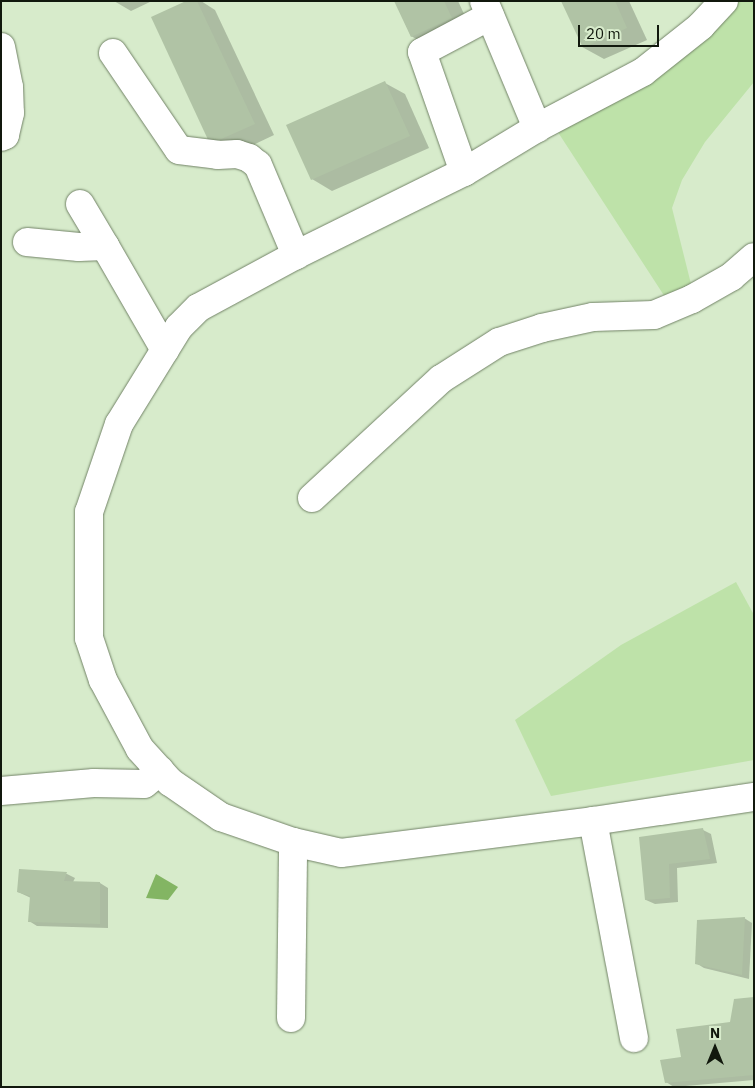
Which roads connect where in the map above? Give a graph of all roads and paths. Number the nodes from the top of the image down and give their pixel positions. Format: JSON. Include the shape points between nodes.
{"nodes":[{"id":1,"x":724,"y":1,"type":"edge"},
{"id":2,"x":487,"y":9,"type":"edge"},
{"id":3,"x":1,"y":48,"type":"edge"},
{"id":4,"x":113,"y":53,"type":"dead end"},
{"id":5,"x":537,"y":128,"type":"junction"},
{"id":6,"x":1,"y":137,"type":"edge"},
{"id":7,"x":464,"y":172,"type":"junction"},
{"id":8,"x":80,"y":204,"type":"dead end"},
{"id":9,"x":27,"y":242,"type":"dead end"},
{"id":10,"x":105,"y":246,"type":"junction"},
{"id":11,"x":296,"y":254,"type":"junction"},
{"id":12,"x":754,"y":257,"type":"edge"},
{"id":13,"x":165,"y":350,"type":"junction"},
{"id":14,"x":312,"y":498,"type":"dead end"},
{"id":15,"x":160,"y":771,"type":"junction"},
{"id":16,"x":1,"y":791,"type":"edge"},
{"id":17,"x":754,"y":797,"type":"edge"},
{"id":18,"x":593,"y":821,"type":"junction"},
{"id":19,"x":293,"y":842,"type":"junction"},
{"id":20,"x":291,"y":1018,"type":"dead end"},
{"id":21,"x":634,"y":1038,"type":"dead end"}],
"edges":[{"from":1,"to":5,"type":"street","via":[[701,26],[644,72]]},
{"from":2,"to":5,"type":"street"},
{"from":2,"to":7,"type":"street","via":[[422,52]]},
{"from":3,"to":6,"type":"street","via":[[9,87],[10,113]]},
{"from":4,"to":11,"type":"street","via":[[179,150],[237,154],[258,165]]},
{"from":5,"to":7,"type":"street"},
{"from":7,"to":11,"type":"street"},
{"from":8,"to":10,"type":"street"},
{"from":9,"to":10,"type":"street"},
{"from":10,"to":13,"type":"street"},
{"from":11,"to":13,"type":"street","via":[[198,308],[179,327]]},
{"from":12,"to":14,"type":"street","via":[[731,277],[654,315],[593,317],[499,342],[441,379]]},
{"from":13,"to":15,"type":"street","via":[[120,424],[89,512],[89,638],[103,680],[140,749]]},
{"from":15,"to":16,"type":"street","via":[[144,784],[94,783]]},
{"from":15,"to":19,"type":"street","via":[[170,782],[221,817]]},
{"from":17,"to":18,"type":"street"},
{"from":18,"to":19,"type":"street","via":[[341,853]]},
{"from":18,"to":21,"type":"street"},
{"from":19,"to":20,"type":"street"}]}
